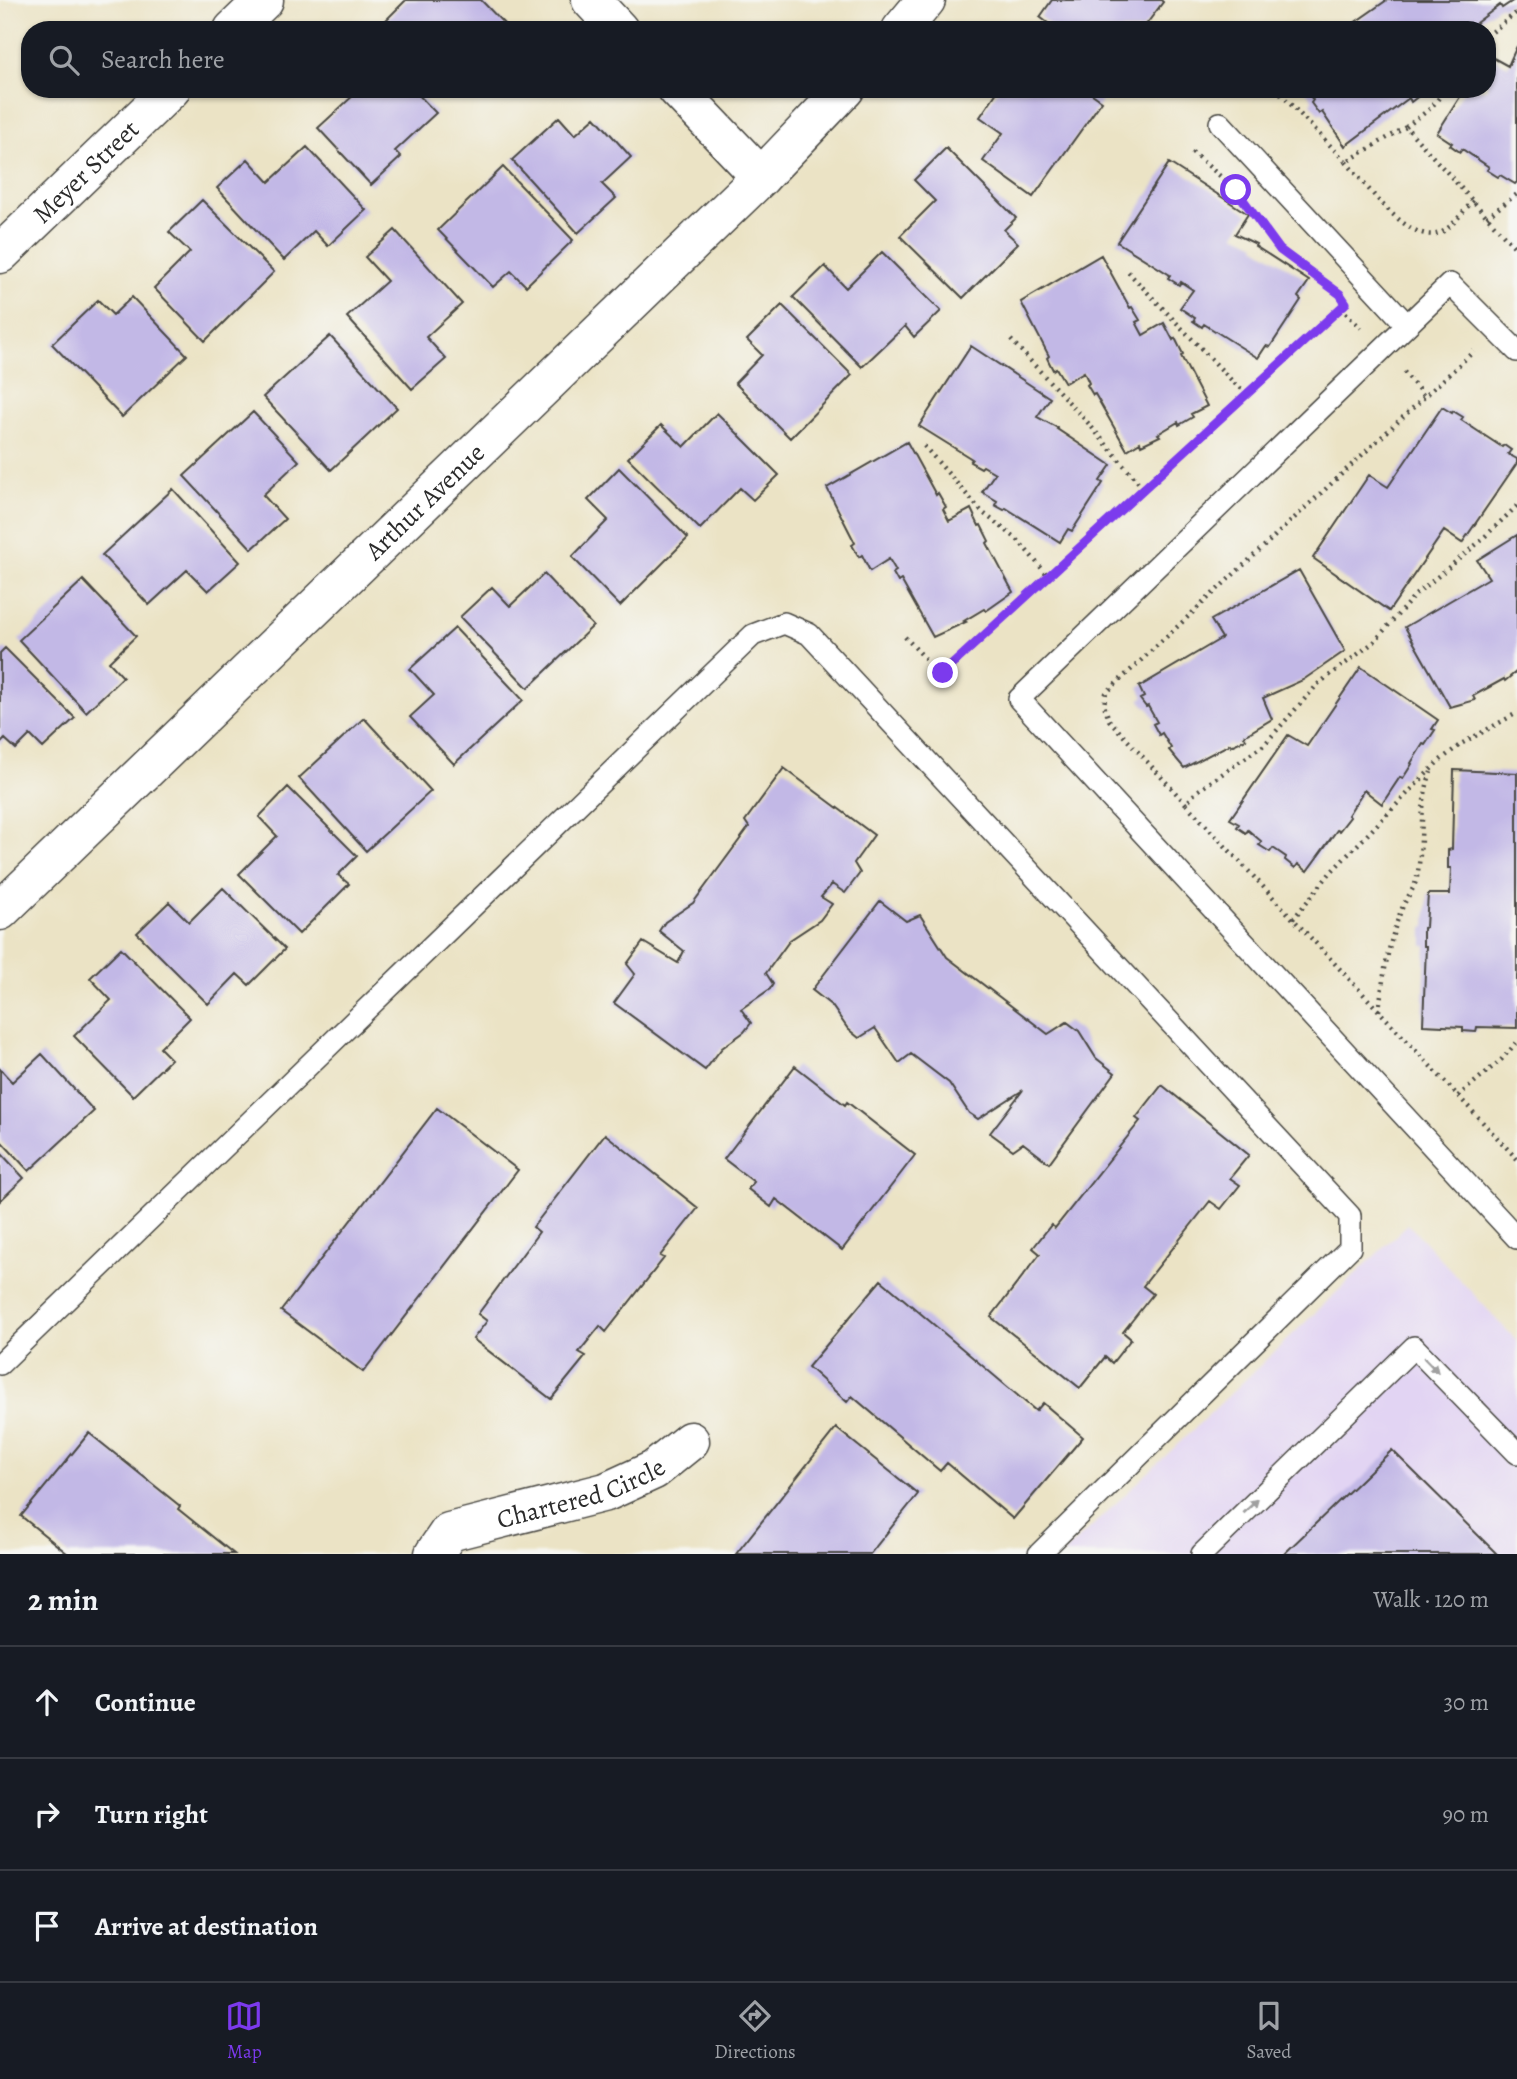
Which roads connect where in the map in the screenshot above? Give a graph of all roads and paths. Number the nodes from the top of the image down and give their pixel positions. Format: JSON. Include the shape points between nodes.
{"nodes":[{"id":1,"x":264,"y":0,"type":"edge"},
{"id":2,"x":591,"y":0,"type":"edge"},
{"id":3,"x":926,"y":0,"type":"edge"},
{"id":4,"x":1517,"y":12,"type":"edge"},
{"id":5,"x":242,"y":21,"type":"edge"},
{"id":6,"x":611,"y":21,"type":"edge"},
{"id":7,"x":908,"y":21,"type":"edge"},
{"id":8,"x":1496,"y":29,"type":"edge"},
{"id":9,"x":162,"y":98,"type":"edge"},
{"id":10,"x":686,"y":98,"type":"edge"},
{"id":11,"x":836,"y":98,"type":"edge"},
{"id":12,"x":1285,"y":98,"type":"edge"},
{"id":13,"x":1439,"y":98,"type":"edge"},
{"id":14,"x":1220,"y":123,"type":"dead end"},
{"id":15,"x":1406,"y":127,"type":"junction"},
{"id":16,"x":1192,"y":152,"type":"dead end"},
{"id":17,"x":1346,"y":162,"type":"junction"},
{"id":18,"x":761,"y":177,"type":"junction"},
{"id":19,"x":1517,"y":194,"type":"edge"},
{"id":20,"x":1473,"y":201,"type":"junction"},
{"id":21,"x":1487,"y":217,"type":"junction"},
{"id":22,"x":1517,"y":250,"type":"edge"},
{"id":23,"x":0,"y":254,"type":"edge"},
{"id":24,"x":1128,"y":272,"type":"dead end"},
{"id":25,"x":1322,"y":281,"type":"dead end"},
{"id":26,"x":1407,"y":325,"type":"junction"},
{"id":27,"x":1011,"y":340,"type":"dead end"},
{"id":28,"x":1478,"y":347,"type":"dead end"},
{"id":29,"x":1382,"y":349,"type":"junction"},
{"id":30,"x":1517,"y":351,"type":"edge"},
{"id":31,"x":1250,"y":393,"type":"junction"},
{"id":32,"x":924,"y":446,"type":"dead end"},
{"id":33,"x":1144,"y":489,"type":"junction"},
{"id":34,"x":1517,"y":506,"type":"edge"},
{"id":35,"x":1049,"y":577,"type":"junction"},
{"id":36,"x":905,"y":636,"type":"dead end"},
{"id":37,"x":1517,"y":713,"type":"edge"},
{"id":38,"x":1432,"y":769,"type":"junction"},
{"id":39,"x":1186,"y":804,"type":"junction"},
{"id":40,"x":0,"y":911,"type":"edge"},
{"id":41,"x":1293,"y":919,"type":"junction"},
{"id":42,"x":1379,"y":1011,"type":"junction"},
{"id":43,"x":1517,"y":1042,"type":"edge"},
{"id":44,"x":1458,"y":1096,"type":"junction"},
{"id":45,"x":1517,"y":1159,"type":"edge"},
{"id":46,"x":1517,"y":1238,"type":"edge"},
{"id":47,"x":0,"y":1364,"type":"edge"},
{"id":48,"x":690,"y":1441,"type":"dead end"},
{"id":49,"x":1517,"y":1453,"type":"edge"},
{"id":50,"x":434,"y":1554,"type":"edge"},
{"id":51,"x":1039,"y":1554,"type":"edge"},
{"id":52,"x":1202,"y":1554,"type":"edge"}],
"edges":[{"from":1,"to":5,"type":"street"},
{"from":2,"to":6,"type":"street"},
{"from":3,"to":7,"type":"street"},
{"from":4,"to":8,"type":"path"},
{"from":9,"to":23,"type":"street","name":"Meyer Street"},
{"from":10,"to":18,"type":"street"},
{"from":11,"to":18,"type":"street","name":"Arthur Avenue"},
{"from":12,"to":17,"type":"path"},
{"from":13,"to":15,"type":"path"},
{"from":14,"to":26,"type":"lane"},
{"from":15,"to":17,"type":"path"},
{"from":15,"to":20,"type":"path"},
{"from":16,"to":25,"type":"path","via":[[1236,190],[1280,250]]},
{"from":17,"to":20,"type":"path","via":[[1388,209],[1419,234],[1443,232]]},
{"from":18,"to":40,"type":"street","name":"Arthur Avenue"},
{"from":19,"to":21,"type":"path"},
{"from":20,"to":21,"type":"path"},
{"from":21,"to":22,"type":"path"},
{"from":24,"to":31,"type":"path","via":[[1237,386]]},
{"from":26,"to":29,"type":"lane"},
{"from":26,"to":30,"type":"lane","via":[[1450,284]]},
{"from":27,"to":33,"type":"path"},
{"from":28,"to":39,"type":"path","via":[[1106,694],[1109,720]]},
{"from":29,"to":31,"type":"path","via":[[1345,312],[1345,305]]},
{"from":29,"to":46,"type":"lane","via":[[1019,699]]},
{"from":31,"to":33,"type":"path"},
{"from":32,"to":35,"type":"path","via":[[982,512],[1017,539]]},
{"from":33,"to":35,"type":"path"},
{"from":34,"to":39,"type":"path","via":[[1414,596],[1374,642],[1318,684],[1264,745],[1196,792]]},
{"from":35,"to":36,"type":"path","via":[[943,673]]},
{"from":37,"to":38,"type":"path","via":[[1461,744]]},
{"from":38,"to":41,"type":"path","via":[[1331,872]]},
{"from":38,"to":42,"type":"path","via":[[1423,794],[1416,881],[1390,947]]},
{"from":39,"to":41,"type":"path"},
{"from":41,"to":42,"type":"path"},
{"from":42,"to":44,"type":"path"},
{"from":43,"to":44,"type":"path"},
{"from":44,"to":45,"type":"path"},
{"from":47,"to":51,"type":"lane","via":[[753,635],[784,623],[809,634],[1350,1216],[1350,1248]]},
{"from":48,"to":50,"type":"street","name":"Chartered Circle","via":[[654,1470],[606,1492],[449,1532]]},
{"from":52,"to":49,"type":"lane","one_way":true,"via":[[1414,1347]]}]}
